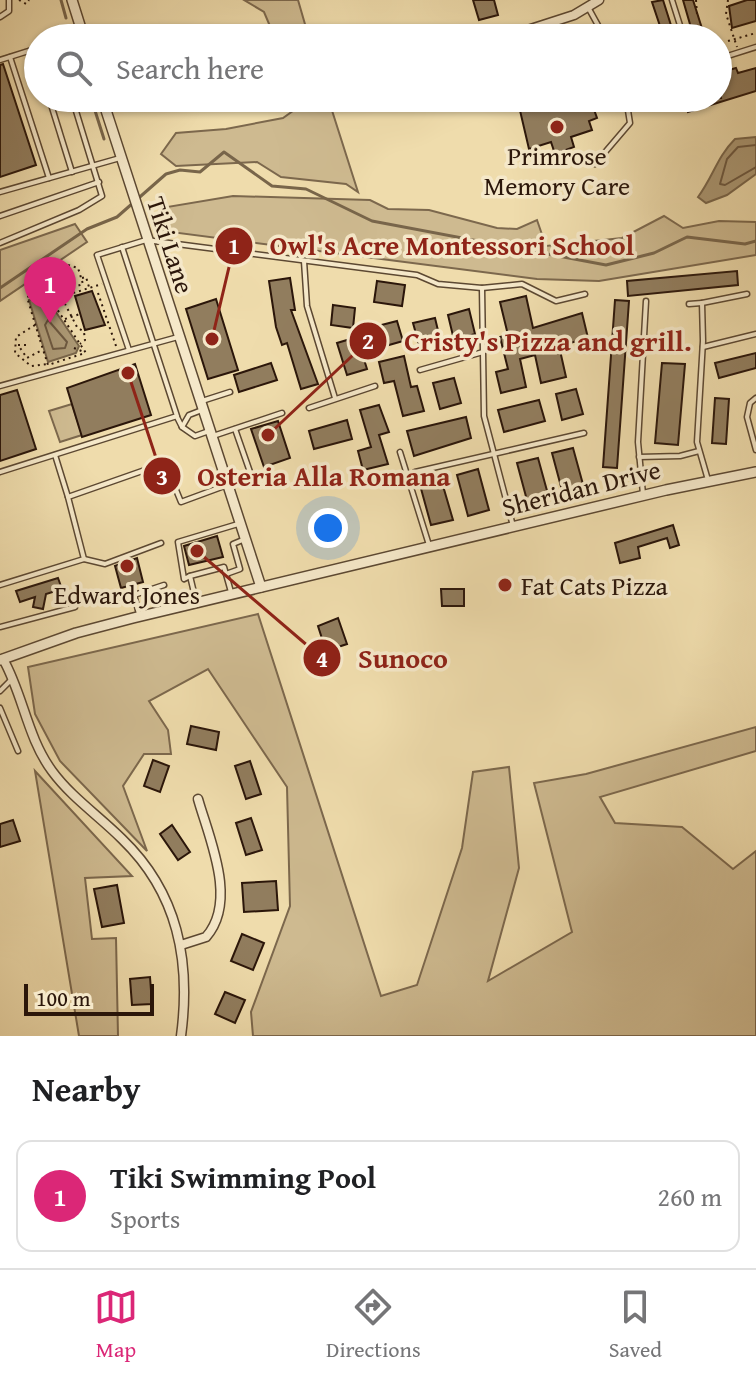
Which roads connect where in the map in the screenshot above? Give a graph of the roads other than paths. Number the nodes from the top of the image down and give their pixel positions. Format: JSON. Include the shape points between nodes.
{"nodes":[{"id":1,"x":9,"y":0,"type":"edge"},
{"id":2,"x":72,"y":0,"type":"edge"},
{"id":3,"x":599,"y":0,"type":"edge"},
{"id":4,"x":672,"y":0,"type":"edge"},
{"id":5,"x":588,"y":7,"type":"junction"},
{"id":6,"x":0,"y":17,"type":"edge"},
{"id":7,"x":77,"y":24,"type":"edge"},
{"id":8,"x":541,"y":24,"type":"edge"},
{"id":9,"x":597,"y":24,"type":"edge"},
{"id":10,"x":680,"y":24,"type":"edge"},
{"id":11,"x":756,"y":47,"type":"edge"},
{"id":12,"x":24,"y":53,"type":"edge"},
{"id":13,"x":732,"y":54,"type":"edge"},
{"id":14,"x":10,"y":57,"type":"junction"},
{"id":15,"x":0,"y":60,"type":"edge"},
{"id":16,"x":24,"y":100,"type":"edge"},
{"id":17,"x":28,"y":112,"type":"edge"},
{"id":18,"x":53,"y":112,"type":"edge"},
{"id":19,"x":77,"y":112,"type":"edge"},
{"id":20,"x":106,"y":112,"type":"edge"},
{"id":21,"x":628,"y":112,"type":"edge"},
{"id":22,"x":120,"y":158,"type":"junction"},
{"id":23,"x":595,"y":164,"type":"dead end"},
{"id":24,"x":94,"y":165,"type":"junction"},
{"id":25,"x":72,"y":172,"type":"junction"},
{"id":26,"x":49,"y":178,"type":"junction"},
{"id":27,"x":99,"y":182,"type":"junction"},
{"id":28,"x":0,"y":192,"type":"edge"},
{"id":29,"x":0,"y":216,"type":"edge"},
{"id":30,"x":146,"y":240,"type":"junction"},
{"id":31,"x":0,"y":243,"type":"edge"},
{"id":32,"x":122,"y":247,"type":"junction"},
{"id":33,"x":304,"y":261,"type":"junction"},
{"id":34,"x":482,"y":288,"type":"junction"},
{"id":35,"x":585,"y":294,"type":"dead end"},
{"id":36,"x":747,"y":294,"type":"dead end"},
{"id":37,"x":646,"y":301,"type":"dead end"},
{"id":38,"x":702,"y":303,"type":"junction"},
{"id":39,"x":689,"y":304,"type":"dead end"},
{"id":40,"x":756,"y":334,"type":"edge"},
{"id":41,"x":178,"y":337,"type":"junction"},
{"id":42,"x":154,"y":343,"type":"junction"},
{"id":43,"x":703,"y":347,"type":"junction"},
{"id":44,"x":129,"y":350,"type":"junction"},
{"id":45,"x":483,"y":352,"type":"junction"},
{"id":46,"x":420,"y":370,"type":"dead end"},
{"id":47,"x":0,"y":386,"type":"edge"},
{"id":48,"x":375,"y":386,"type":"dead end"},
{"id":49,"x":230,"y":392,"type":"dead end"},
{"id":50,"x":335,"y":398,"type":"junction"},
{"id":51,"x":756,"y":398,"type":"edge"},
{"id":52,"x":201,"y":406,"type":"junction"},
{"id":53,"x":309,"y":408,"type":"dead end"},
{"id":54,"x":282,"y":413,"type":"dead end"},
{"id":55,"x":177,"y":416,"type":"junction"},
{"id":56,"x":182,"y":427,"type":"junction"},
{"id":57,"x":235,"y":429,"type":"junction"},
{"id":58,"x":584,"y":433,"type":"dead end"},
{"id":59,"x":210,"y":434,"type":"junction"},
{"id":60,"x":756,"y":450,"type":"edge"},
{"id":61,"x":699,"y":451,"type":"junction"},
{"id":62,"x":400,"y":452,"type":"dead end"},
{"id":63,"x":55,"y":455,"type":"junction"},
{"id":64,"x":493,"y":456,"type":"junction"},
{"id":65,"x":639,"y":457,"type":"junction"},
{"id":66,"x":0,"y":472,"type":"edge"},
{"id":67,"x":250,"y":472,"type":"dead end"},
{"id":68,"x":415,"y":472,"type":"dead end"},
{"id":69,"x":756,"y":472,"type":"edge"},
{"id":70,"x":708,"y":480,"type":"junction"},
{"id":71,"x":227,"y":485,"type":"junction"},
{"id":72,"x":643,"y":495,"type":"junction"},
{"id":73,"x":68,"y":497,"type":"junction"},
{"id":74,"x":240,"y":523,"type":"junction"},
{"id":75,"x":514,"y":527,"type":"junction"},
{"id":76,"x":246,"y":539,"type":"junction"},
{"id":77,"x":161,"y":543,"type":"dead end"},
{"id":78,"x":429,"y":547,"type":"junction"},
{"id":79,"x":84,"y":559,"type":"junction"},
{"id":80,"x":226,"y":574,"type":"junction"},
{"id":81,"x":190,"y":576,"type":"junction"},
{"id":82,"x":0,"y":585,"type":"edge"},
{"id":83,"x":164,"y":585,"type":"dead end"},
{"id":84,"x":261,"y":587,"type":"junction"},
{"id":85,"x":134,"y":595,"type":"junction"},
{"id":86,"x":232,"y":595,"type":"junction"},
{"id":87,"x":103,"y":601,"type":"dead end"},
{"id":88,"x":196,"y":604,"type":"junction"},
{"id":89,"x":75,"y":607,"type":"dead end"},
{"id":90,"x":140,"y":616,"type":"junction"},
{"id":91,"x":0,"y":627,"type":"edge"},
{"id":92,"x":1,"y":657,"type":"edge"},
{"id":93,"x":13,"y":679,"type":"junction"},
{"id":94,"x":0,"y":691,"type":"edge"},
{"id":95,"x":0,"y":708,"type":"edge"},
{"id":96,"x":18,"y":751,"type":"dead end"},
{"id":97,"x":198,"y":799,"type":"dead end"},
{"id":98,"x":181,"y":945,"type":"junction"},
{"id":99,"x":181,"y":1036,"type":"edge"}],
"edges":[{"from":1,"to":6,"type":"lane","via":[[9,11]]},
{"from":2,"to":7,"type":"street"},
{"from":3,"to":5,"type":"street"},
{"from":4,"to":10,"type":"lane"},
{"from":5,"to":8,"type":"street"},
{"from":5,"to":9,"type":"lane"},
{"from":11,"to":13,"type":"lane"},
{"from":12,"to":14,"type":"lane"},
{"from":14,"to":15,"type":"lane"},
{"from":14,"to":16,"type":"lane"},
{"from":17,"to":26,"type":"lane"},
{"from":18,"to":25,"type":"lane"},
{"from":19,"to":24,"type":"lane"},
{"from":20,"to":22,"type":"street","name":"Tiki Lane"},
{"from":21,"to":23,"type":"lane","via":[[630,123]]},
{"from":22,"to":24,"type":"lane"},
{"from":22,"to":30,"type":"street","name":"Tiki Lane"},
{"from":24,"to":25,"type":"lane"},
{"from":24,"to":27,"type":"lane"},
{"from":25,"to":26,"type":"lane"},
{"from":26,"to":28,"type":"lane"},
{"from":27,"to":29,"type":"lane"},
{"from":27,"to":31,"type":"lane","via":[[100,200]]},
{"from":30,"to":32,"type":"lane"},
{"from":30,"to":33,"type":"lane"},
{"from":30,"to":41,"type":"street","name":"Tiki Lane"},
{"from":32,"to":42,"type":"lane"},
{"from":32,"to":44,"type":"lane","via":[[97,255]]},
{"from":33,"to":34,"type":"lane"},
{"from":33,"to":50,"type":"lane","via":[[307,306]]},
{"from":34,"to":35,"type":"lane","via":[[522,284],[556,301]]},
{"from":34,"to":45,"type":"lane"},
{"from":36,"to":38,"type":"lane"},
{"from":37,"to":65,"type":"lane"},
{"from":38,"to":39,"type":"lane"},
{"from":38,"to":43,"type":"lane"},
{"from":40,"to":43,"type":"lane"},
{"from":41,"to":42,"type":"lane"},
{"from":41,"to":52,"type":"street","name":"Tiki Lane"},
{"from":42,"to":44,"type":"lane"},
{"from":42,"to":55,"type":"lane"},
{"from":43,"to":61,"type":"lane"},
{"from":44,"to":47,"type":"lane"},
{"from":45,"to":46,"type":"lane"},
{"from":45,"to":64,"type":"lane","via":[[484,416]]},
{"from":48,"to":50,"type":"lane"},
{"from":49,"to":52,"type":"lane"},
{"from":50,"to":53,"type":"lane"},
{"from":51,"to":60,"type":"lane","via":[[747,417]]},
{"from":52,"to":56,"type":"lane"},
{"from":52,"to":59,"type":"street","name":"Tiki Lane"},
{"from":54,"to":57,"type":"lane"},
{"from":55,"to":56,"type":"lane"},
{"from":55,"to":63,"type":"lane"},
{"from":56,"to":59,"type":"lane","via":[[195,436]]},
{"from":57,"to":59,"type":"lane"},
{"from":57,"to":67,"type":"lane"},
{"from":58,"to":64,"type":"lane"},
{"from":59,"to":71,"type":"street","name":"Tiki Lane"},
{"from":61,"to":65,"type":"lane"},
{"from":61,"to":70,"type":"lane"},
{"from":62,"to":78,"type":"lane"},
{"from":63,"to":66,"type":"lane"},
{"from":63,"to":73,"type":"lane"},
{"from":64,"to":68,"type":"lane"},
{"from":64,"to":75,"type":"lane"},
{"from":65,"to":72,"type":"lane"},
{"from":69,"to":70,"type":"street","name":"Sheridan Drive"},
{"from":70,"to":72,"type":"street","name":"Sheridan Drive"},
{"from":71,"to":73,"type":"lane","via":[[181,502],[165,463]]},
{"from":71,"to":74,"type":"street","name":"Tiki Lane"},
{"from":72,"to":75,"type":"street","name":"Sheridan Drive"},
{"from":73,"to":79,"type":"lane"},
{"from":74,"to":76,"type":"street","name":"Tiki Lane"},
{"from":74,"to":81,"type":"lane","via":[[178,542],[184,579]]},
{"from":75,"to":78,"type":"street","name":"Sheridan Drive"},
{"from":76,"to":80,"type":"lane","via":[[233,544],[240,569]]},
{"from":76,"to":84,"type":"street","name":"Tiki Lane"},
{"from":77,"to":79,"type":"lane","via":[[105,564]]},
{"from":78,"to":84,"type":"street","name":"Sheridan Drive"},
{"from":79,"to":82,"type":"lane"},
{"from":80,"to":81,"type":"lane","via":[[224,567]]},
{"from":80,"to":86,"type":"lane"},
{"from":81,"to":88,"type":"lane"},
{"from":83,"to":85,"type":"lane"},
{"from":84,"to":86,"type":"street","name":"Sheridan Drive"},
{"from":85,"to":87,"type":"lane"},
{"from":85,"to":90,"type":"lane"},
{"from":86,"to":88,"type":"street","name":"Sheridan Drive"},
{"from":88,"to":90,"type":"street","name":"Sheridan Drive"},
{"from":89,"to":91,"type":"lane"},
{"from":90,"to":92,"type":"street","name":"Sheridan Drive"},
{"from":92,"to":93,"type":"street"},
{"from":93,"to":94,"type":"lane"},
{"from":93,"to":98,"type":"street","via":[[46,763],[138,854],[166,898]]},
{"from":95,"to":96,"type":"lane"},
{"from":97,"to":98,"type":"street","via":[[217,866],[218,915],[206,937]]},
{"from":98,"to":99,"type":"street"}]}
